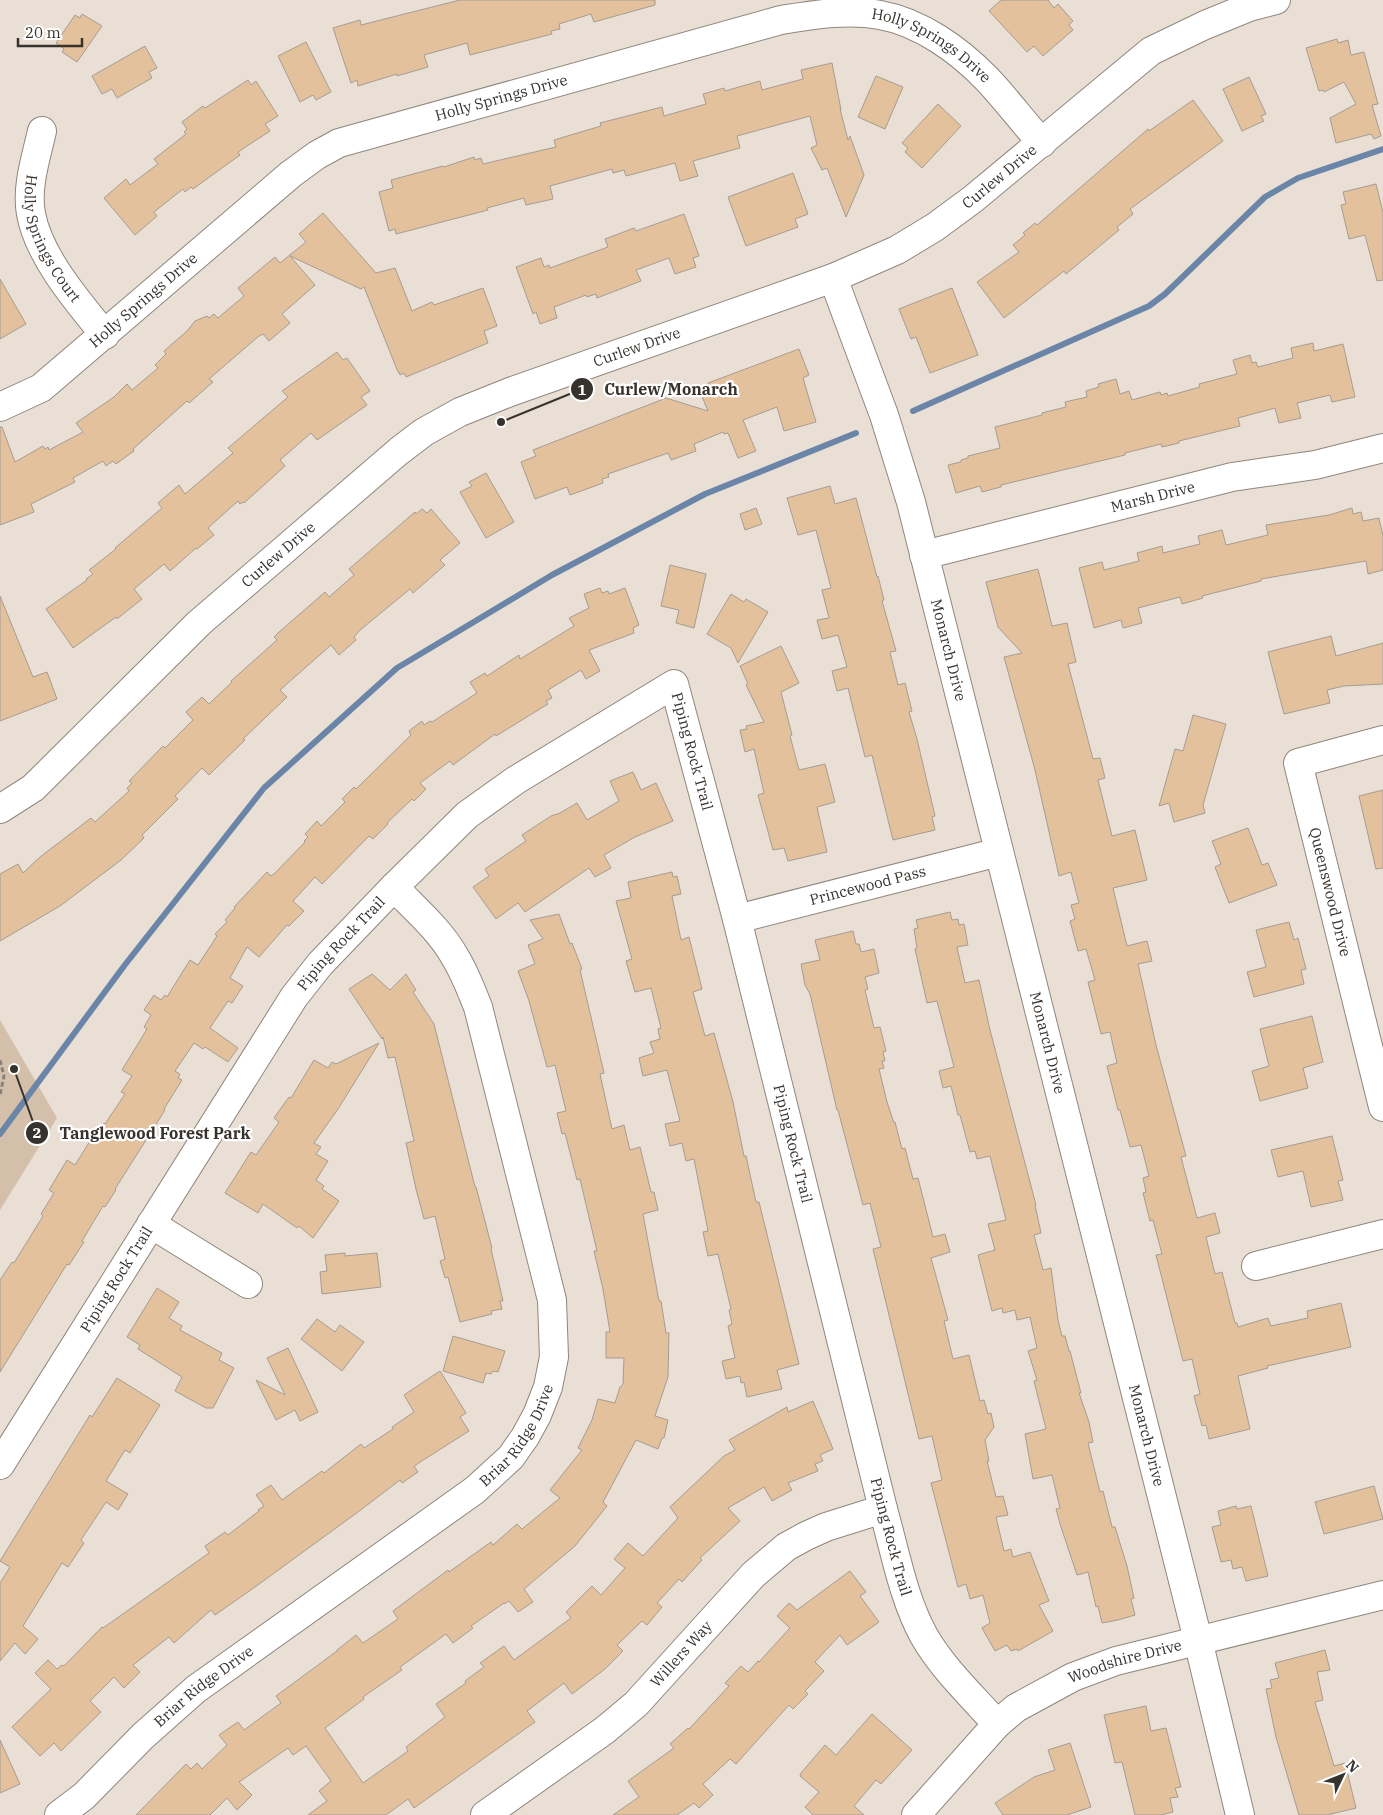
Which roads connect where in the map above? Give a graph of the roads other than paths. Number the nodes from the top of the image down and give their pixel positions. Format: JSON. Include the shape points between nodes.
{"nodes":[{"id":1,"x":1276,"y":0,"type":"edge"},
{"id":2,"x":42,"y":131,"type":"dead end"},
{"id":3,"x":1042,"y":143,"type":"junction"},
{"id":4,"x":833,"y":278,"type":"junction"},
{"id":5,"x":105,"y":335,"type":"junction"},
{"id":6,"x":0,"y":407,"type":"edge"},
{"id":7,"x":1383,"y":448,"type":"edge"},
{"id":8,"x":924,"y":555,"type":"junction"},
{"id":9,"x":1383,"y":740,"type":"edge"},
{"id":10,"x":0,"y":809,"type":"edge"},
{"id":11,"x":998,"y":852,"type":"junction"},
{"id":12,"x":394,"y":887,"type":"junction"},
{"id":13,"x":737,"y":919,"type":"junction"},
{"id":14,"x":1383,"y":1107,"type":"edge"},
{"id":15,"x":151,"y":1224,"type":"junction"},
{"id":16,"x":1383,"y":1234,"type":"edge"},
{"id":17,"x":1256,"y":1266,"type":"dead end"},
{"id":18,"x":248,"y":1284,"type":"dead end"},
{"id":19,"x":0,"y":1465,"type":"edge"},
{"id":20,"x":884,"y":1509,"type":"junction"},
{"id":21,"x":1383,"y":1595,"type":"edge"},
{"id":22,"x":1198,"y":1640,"type":"junction"},
{"id":23,"x":997,"y":1724,"type":"junction"},
{"id":24,"x":59,"y":1815,"type":"edge"},
{"id":25,"x":485,"y":1815,"type":"edge"},
{"id":26,"x":916,"y":1815,"type":"edge"},
{"id":27,"x":1240,"y":1815,"type":"edge"}],
"edges":[{"from":1,"to":3,"type":"street","name":"Curlew Drive","via":[[1249,7],[1151,51]]},
{"from":2,"to":5,"type":"street","name":"Holly Springs Court","via":[[30,185],[31,214],[42,248],[72,294]]},
{"from":3,"to":4,"type":"street","name":"Curlew Drive","via":[[935,227],[896,250]]},
{"from":3,"to":5,"type":"street","name":"Holly Springs Drive","via":[[987,79],[964,58],[911,25],[881,15],[845,13],[781,20],[338,143],[291,174]]},
{"from":4,"to":8,"type":"street","name":"Monarch Drive","via":[[884,415]]},
{"from":4,"to":10,"type":"street","name":"Curlew Drive","via":[[510,392],[460,412],[424,432],[199,623],[33,788]]},
{"from":5,"to":6,"type":"street","name":"Holly Springs Drive","via":[[41,388]]},
{"from":7,"to":8,"type":"street","name":"Marsh Drive","via":[[1315,465],[1232,477]]},
{"from":8,"to":11,"type":"street","name":"Monarch Drive"},
{"from":9,"to":14,"type":"street","name":"Queenswood Drive","via":[[1298,763]]},
{"from":11,"to":13,"type":"street","name":"Princewood Pass"},
{"from":11,"to":22,"type":"street","name":"Monarch Drive"},
{"from":12,"to":13,"type":"street","name":"Piping Rock Trail","via":[[467,815],[491,797],[674,684]]},
{"from":12,"to":15,"type":"street","name":"Piping Rock Trail","via":[[320,964],[294,997]]},
{"from":12,"to":24,"type":"street","name":"Briar Ridge Drive","via":[[455,955],[478,1007],[552,1300],[554,1357],[548,1387],[538,1414],[511,1457],[475,1490],[196,1689],[143,1736],[84,1796]]},
{"from":13,"to":20,"type":"street","name":"Piping Rock Trail"},
{"from":15,"to":18,"type":"street"},
{"from":15,"to":19,"type":"street","name":"Piping Rock Trail"},
{"from":16,"to":17,"type":"street"},
{"from":20,"to":23,"type":"street","name":"Piping Rock Trail","via":[[908,1596],[924,1636],[942,1663]]},
{"from":20,"to":25,"type":"street","name":"Willers Way","via":[[826,1527],[786,1547],[753,1576],[636,1704],[605,1730]]},
{"from":21,"to":22,"type":"street","name":"Woodshire Drive"},
{"from":22,"to":23,"type":"street","name":"Woodshire Drive","via":[[1116,1661],[1073,1677],[1040,1693]]},
{"from":22,"to":27,"type":"street","name":"Monarch Drive"},
{"from":23,"to":26,"type":"street","name":"Woodshire Drive"}]}
